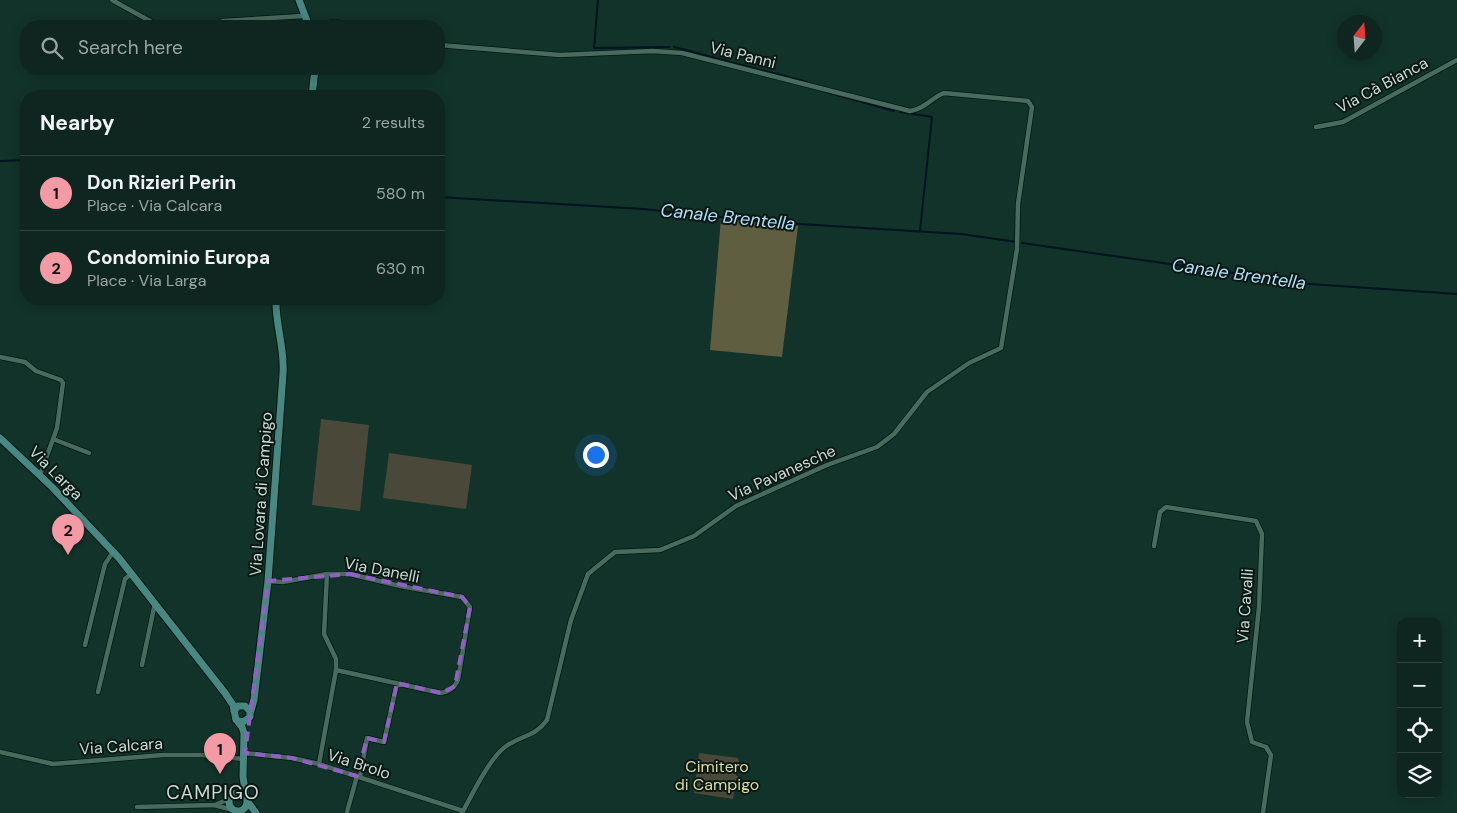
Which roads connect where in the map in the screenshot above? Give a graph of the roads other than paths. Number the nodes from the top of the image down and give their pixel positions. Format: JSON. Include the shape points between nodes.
{"nodes":[{"id":1,"x":112,"y":0,"type":"edge"},
{"id":2,"x":299,"y":0,"type":"edge"},
{"id":3,"x":303,"y":16,"type":"junction"},
{"id":4,"x":148,"y":20,"type":"edge"},
{"id":5,"x":239,"y":20,"type":"edge"},
{"id":6,"x":305,"y":20,"type":"edge"},
{"id":7,"x":445,"y":46,"type":"edge"},
{"id":8,"x":1457,"y":60,"type":"edge"},
{"id":9,"x":314,"y":75,"type":"edge"},
{"id":10,"x":313,"y":90,"type":"edge"},
{"id":11,"x":1031,"y":103,"type":"joint"},
{"id":12,"x":1316,"y":127,"type":"dead end"},
{"id":13,"x":276,"y":305,"type":"edge"},
{"id":14,"x":0,"y":358,"type":"edge"},
{"id":15,"x":0,"y":438,"type":"edge"},
{"id":16,"x":53,"y":439,"type":"junction"},
{"id":17,"x":89,"y":453,"type":"dead end"},
{"id":18,"x":40,"y":475,"type":"junction"},
{"id":19,"x":1154,"y":546,"type":"dead end"},
{"id":20,"x":113,"y":552,"type":"junction"},
{"id":21,"x":132,"y":573,"type":"junction"},
{"id":22,"x":328,"y":574,"type":"junction"},
{"id":23,"x":268,"y":581,"type":"junction"},
{"id":24,"x":155,"y":603,"type":"junction"},
{"id":25,"x":85,"y":645,"type":"dead end"},
{"id":26,"x":142,"y":665,"type":"dead end"},
{"id":27,"x":336,"y":670,"type":"junction"},
{"id":28,"x":397,"y":683,"type":"junction"},
{"id":29,"x":98,"y":692,"type":"dead end"},
{"id":30,"x":254,"y":692,"type":"junction"},
{"id":31,"x":239,"y":707,"type":"junction"},
{"id":32,"x":250,"y":716,"type":"junction"},
{"id":33,"x":237,"y":721,"type":"junction"},
{"id":34,"x":0,"y":752,"type":"edge"},
{"id":35,"x":245,"y":753,"type":"junction"},
{"id":36,"x":319,"y":764,"type":"junction"},
{"id":37,"x":243,"y":774,"type":"junction"},
{"id":38,"x":358,"y":777,"type":"junction"},
{"id":39,"x":247,"y":799,"type":"junction"},
{"id":40,"x":214,"y":805,"type":"junction"},
{"id":41,"x":137,"y":807,"type":"dead end"},
{"id":42,"x":232,"y":808,"type":"edge"},
{"id":43,"x":348,"y":812,"type":"dead end"},
{"id":44,"x":463,"y":812,"type":"edge"},
{"id":45,"x":256,"y":813,"type":"edge"},
{"id":46,"x":1263,"y":813,"type":"edge"}],
"edges":[{"from":1,"to":4,"type":"street"},
{"from":2,"to":3,"type":"street"},
{"from":3,"to":5,"type":"street"},
{"from":3,"to":6,"type":"street"},
{"from":7,"to":11,"type":"street","name":"Via Panni","via":[[560,55],[653,50],[682,53],[910,111],[919,110],[944,92]]},
{"from":8,"to":12,"type":"street","name":"Via Cà Bianca","via":[[1343,122]]},
{"from":9,"to":10,"type":"street"},
{"from":11,"to":44,"type":"street","name":"Via Pavanesche","via":[[1018,204],[1017,250],[1001,348],[969,363],[927,392],[894,434],[877,448],[827,465],[736,506],[694,536],[660,550],[615,552],[588,574],[571,620],[547,720],[540,730],[513,742],[497,755]]},
{"from":13,"to":23,"type":"street","name":"Via Lovara di Campigo","via":[[283,368]]},
{"from":14,"to":16,"type":"street","via":[[25,362],[36,371],[62,380]]},
{"from":15,"to":18,"type":"street","name":"Via Larga"},
{"from":16,"to":17,"type":"street"},
{"from":16,"to":18,"type":"street"},
{"from":18,"to":20,"type":"street","name":"Via Larga"},
{"from":19,"to":46,"type":"street","name":"Via Cavalli","via":[[1160,512],[1166,507],[1256,521],[1262,534],[1247,722],[1252,742],[1266,747],[1271,755]]},
{"from":20,"to":21,"type":"street","name":"Via Larga"},
{"from":20,"to":25,"type":"street","via":[[105,564]]},
{"from":21,"to":24,"type":"street","name":"Via Larga"},
{"from":21,"to":29,"type":"street","via":[[124,582]]},
{"from":22,"to":23,"type":"street","name":"Via Danelli","via":[[283,582]]},
{"from":22,"to":27,"type":"street","via":[[324,634],[336,659]]},
{"from":22,"to":28,"type":"street","name":"Via Danelli","via":[[350,574],[462,597],[470,609],[455,686],[441,693]]},
{"from":23,"to":30,"type":"street","name":"Via Lovara di Campigo"},
{"from":24,"to":26,"type":"street"},
{"from":24,"to":31,"type":"street","name":"Via Larga"},
{"from":27,"to":28,"type":"street"},
{"from":27,"to":36,"type":"street"},
{"from":28,"to":38,"type":"street","via":[[384,742],[367,738]]},
{"from":30,"to":31,"type":"street","name":"Via Lovara di Campigo","via":[[250,702]]},
{"from":30,"to":32,"type":"street","name":"Via Lovara di Campigo"},
{"from":31,"to":32,"type":"street","via":[[249,709]]},
{"from":31,"to":33,"type":"street","via":[[234,716]]},
{"from":32,"to":33,"type":"street","via":[[245,722]]},
{"from":32,"to":35,"type":"street","name":"Via Lovara di Campigo"},
{"from":33,"to":35,"type":"street","name":"Via Lovara di Campigo","via":[[243,728]]},
{"from":34,"to":35,"type":"street","name":"Via Calcara","via":[[53,764],[163,755]]},
{"from":35,"to":36,"type":"street","name":"Via Brolo"},
{"from":35,"to":37,"type":"street","name":"Via Lovara di Campigo"},
{"from":36,"to":38,"type":"street","name":"Via Brolo"},
{"from":37,"to":39,"type":"street","name":"Via Lovara di Campigo"},
{"from":37,"to":42,"type":"street","name":"Via Lovara di Campigo"},
{"from":38,"to":43,"type":"street"},
{"from":38,"to":44,"type":"street","name":"Via Brolo"},
{"from":39,"to":42,"type":"street","via":[[244,810]]},
{"from":39,"to":42,"type":"street","via":[[240,793]]},
{"from":39,"to":45,"type":"street"},
{"from":40,"to":41,"type":"street"},
{"from":40,"to":42,"type":"street"},
{"from":40,"to":42,"type":"street"}]}
